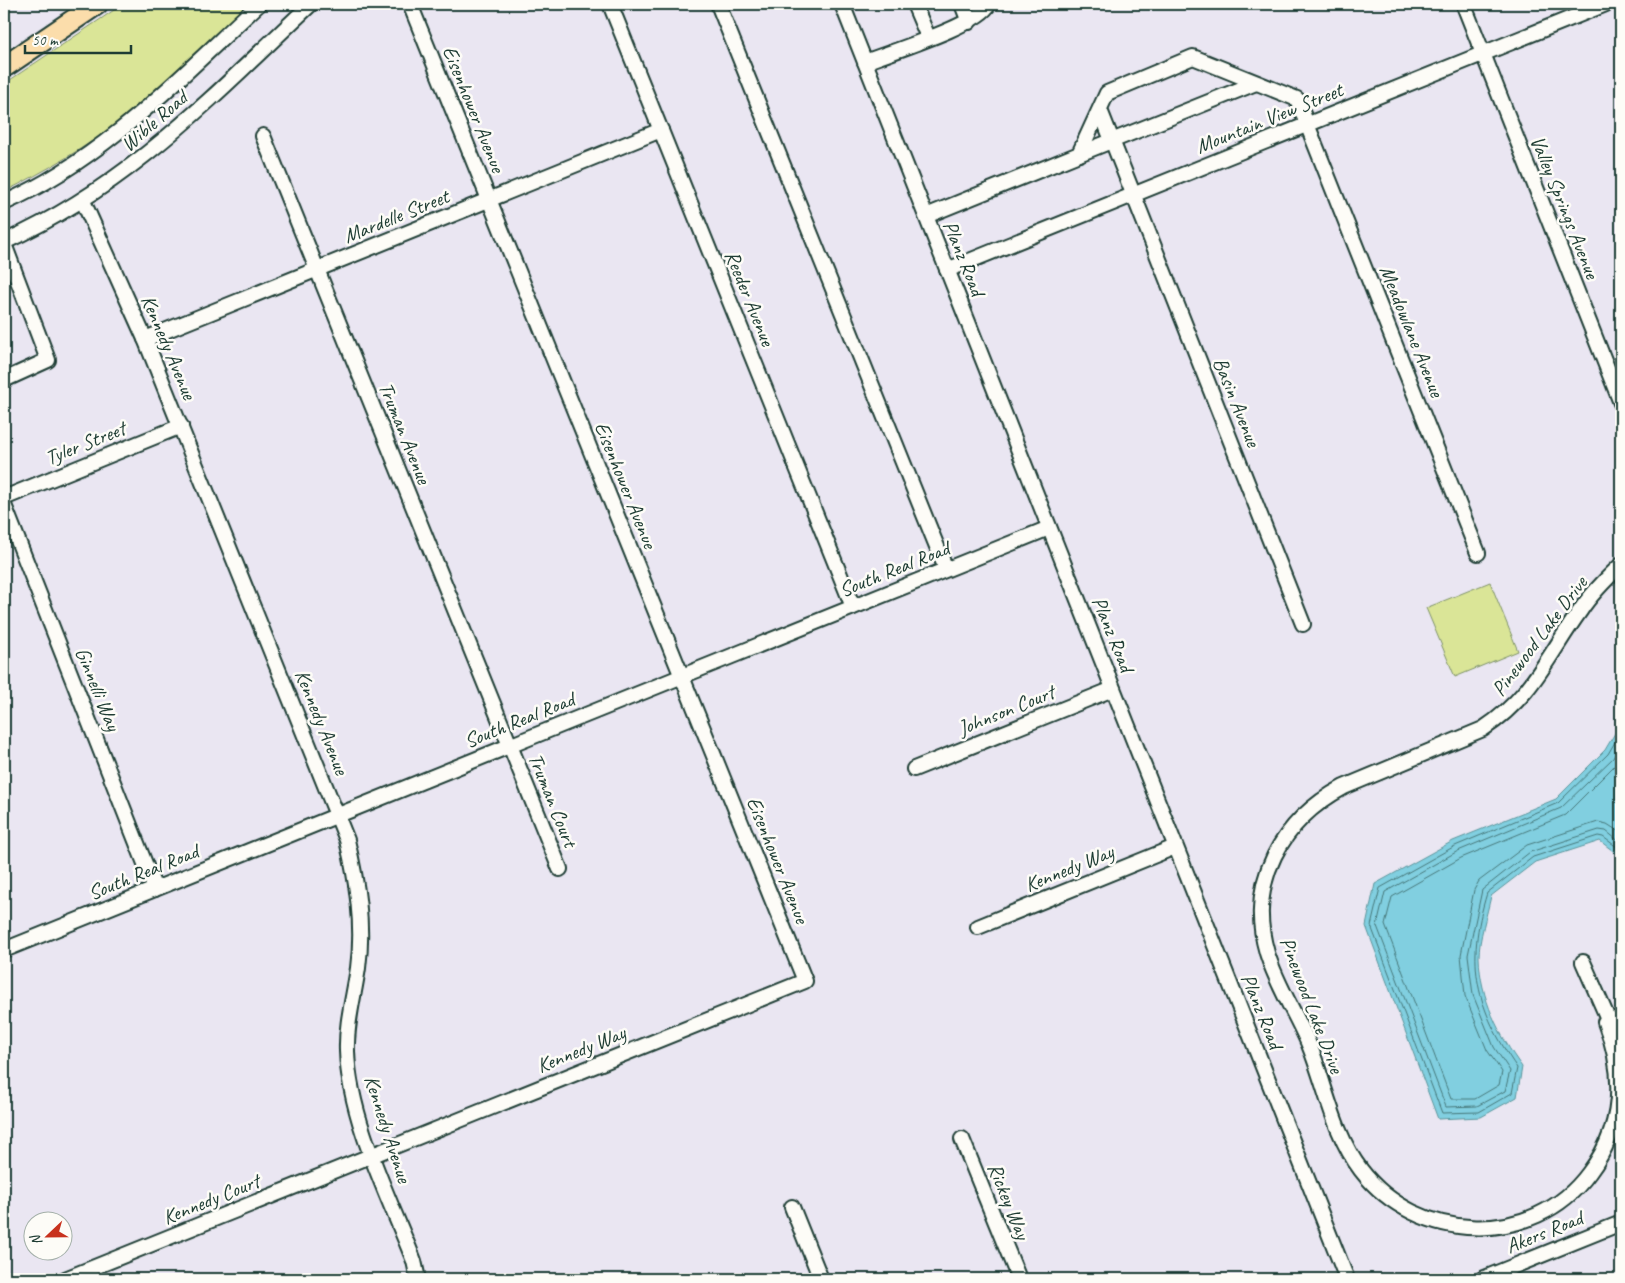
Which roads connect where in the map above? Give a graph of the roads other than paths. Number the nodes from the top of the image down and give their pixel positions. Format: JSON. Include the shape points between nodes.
{"nodes":[{"id":1,"x":97,"y":4,"type":"edge"},
{"id":2,"x":258,"y":4,"type":"edge"},
{"id":3,"x":311,"y":4,"type":"edge"},
{"id":4,"x":410,"y":4,"type":"edge"},
{"id":5,"x":610,"y":4,"type":"edge"},
{"id":6,"x":718,"y":4,"type":"edge"},
{"id":7,"x":842,"y":4,"type":"edge"},
{"id":8,"x":914,"y":4,"type":"edge"},
{"id":9,"x":962,"y":4,"type":"edge"},
{"id":10,"x":988,"y":4,"type":"edge"},
{"id":11,"x":1606,"y":4,"type":"edge"},
{"id":12,"x":1462,"y":5,"type":"edge"},
{"id":13,"x":969,"y":22,"type":"junction"},
{"id":14,"x":928,"y":37,"type":"junction"},
{"id":15,"x":1483,"y":53,"type":"junction"},
{"id":16,"x":864,"y":62,"type":"junction"},
{"id":17,"x":4,"y":67,"type":"edge"},
{"id":18,"x":1256,"y":82,"type":"junction"},
{"id":19,"x":1100,"y":110,"type":"junction"},
{"id":20,"x":1308,"y":124,"type":"junction"},
{"id":21,"x":661,"y":130,"type":"junction"},
{"id":22,"x":264,"y":136,"type":"dead end"},
{"id":23,"x":1112,"y":141,"type":"junction"},
{"id":24,"x":1080,"y":154,"type":"junction"},
{"id":25,"x":1133,"y":194,"type":"junction"},
{"id":26,"x":489,"y":200,"type":"junction"},
{"id":27,"x":83,"y":201,"type":"junction"},
{"id":28,"x":4,"y":203,"type":"edge"},
{"id":29,"x":926,"y":216,"type":"junction"},
{"id":30,"x":4,"y":243,"type":"edge"},
{"id":31,"x":317,"y":269,"type":"junction"},
{"id":32,"x":947,"y":270,"type":"junction"},
{"id":33,"x":145,"y":339,"type":"junction"},
{"id":34,"x":4,"y":380,"type":"edge"},
{"id":35,"x":1621,"y":403,"type":"edge"},
{"id":36,"x":181,"y":426,"type":"junction"},
{"id":37,"x":4,"y":498,"type":"edge"},
{"id":38,"x":4,"y":505,"type":"edge"},
{"id":39,"x":1049,"y":528,"type":"junction"},
{"id":40,"x":1478,"y":553,"type":"dead end"},
{"id":41,"x":1621,"y":565,"type":"edge"},
{"id":42,"x":946,"y":569,"type":"junction"},
{"id":43,"x":854,"y":607,"type":"junction"},
{"id":44,"x":1303,"y":624,"type":"dead end"},
{"id":45,"x":682,"y":676,"type":"junction"},
{"id":46,"x":1113,"y":688,"type":"junction"},
{"id":47,"x":510,"y":746,"type":"junction"},
{"id":48,"x":914,"y":769,"type":"dead end"},
{"id":49,"x":338,"y":815,"type":"junction"},
{"id":50,"x":1176,"y":847,"type":"junction"},
{"id":51,"x":560,"y":869,"type":"dead end"},
{"id":52,"x":155,"y":889,"type":"junction"},
{"id":53,"x":978,"y":927,"type":"dead end"},
{"id":54,"x":4,"y":950,"type":"edge"},
{"id":55,"x":1583,"y":962,"type":"dead end"},
{"id":56,"x":805,"y":980,"type":"joint"},
{"id":57,"x":1609,"y":1021,"type":"junction"},
{"id":58,"x":1621,"y":1038,"type":"edge"},
{"id":59,"x":1621,"y":1049,"type":"edge"},
{"id":60,"x":962,"y":1139,"type":"dead end"},
{"id":61,"x":373,"y":1155,"type":"junction"},
{"id":62,"x":792,"y":1207,"type":"dead end"},
{"id":63,"x":1621,"y":1223,"type":"edge"},
{"id":64,"x":65,"y":1279,"type":"edge"},
{"id":65,"x":418,"y":1279,"type":"edge"},
{"id":66,"x":821,"y":1279,"type":"edge"},
{"id":67,"x":1018,"y":1279,"type":"edge"},
{"id":68,"x":1347,"y":1279,"type":"edge"},
{"id":69,"x":1485,"y":1279,"type":"edge"}],
"edges":[{"from":1,"to":17,"type":"highway"},
{"from":2,"to":28,"type":"street","name":"Wible Road","via":[[146,110],[104,143]]},
{"from":3,"to":27,"type":"street","name":"Wible Road","via":[[169,137]]},
{"from":4,"to":26,"type":"street","name":"Eisenhower Avenue"},
{"from":5,"to":21,"type":"street","name":"Reeder Avenue"},
{"from":6,"to":42,"type":"street"},
{"from":7,"to":16,"type":"street","name":"Planz Road"},
{"from":8,"to":14,"type":"street"},
{"from":9,"to":13,"type":"street"},
{"from":10,"to":13,"type":"street","via":[[985,11]]},
{"from":11,"to":15,"type":"street","name":"Mountain View Street"},
{"from":12,"to":15,"type":"street","name":"Valley Springs Avenue"},
{"from":13,"to":14,"type":"street"},
{"from":14,"to":16,"type":"street"},
{"from":15,"to":20,"type":"street","name":"Mountain View Street"},
{"from":15,"to":35,"type":"street","name":"Valley Springs Avenue"},
{"from":16,"to":29,"type":"street","name":"Planz Road"},
{"from":18,"to":19,"type":"street","name":"Meadowlane Avenue","via":[[1193,57],[1107,93]]},
{"from":18,"to":20,"type":"street","name":"Meadowlane Avenue","via":[[1297,99]]},
{"from":18,"to":23,"type":"street"},
{"from":19,"to":23,"type":"street","name":"Basin Avenue"},
{"from":19,"to":24,"type":"street","name":"Meadowlane Avenue"},
{"from":20,"to":25,"type":"street","name":"Mountain View Street"},
{"from":20,"to":40,"type":"street","name":"Meadowlane Avenue"},
{"from":21,"to":26,"type":"street","name":"Mardelle Street"},
{"from":21,"to":43,"type":"street","name":"Reeder Avenue"},
{"from":22,"to":31,"type":"street","name":"Truman Avenue"},
{"from":23,"to":24,"type":"street"},
{"from":23,"to":25,"type":"street","name":"Basin Avenue"},
{"from":24,"to":29,"type":"street"},
{"from":25,"to":32,"type":"street","name":"Mountain View Street"},
{"from":25,"to":44,"type":"street","name":"Basin Avenue"},
{"from":26,"to":31,"type":"street","name":"Mardelle Street"},
{"from":26,"to":45,"type":"street","name":"Eisenhower Avenue"},
{"from":27,"to":30,"type":"street","name":"Wible Road"},
{"from":27,"to":33,"type":"street","name":"Kennedy Avenue"},
{"from":29,"to":32,"type":"street","name":"Planz Road"},
{"from":30,"to":34,"type":"street","via":[[48,360]]},
{"from":31,"to":33,"type":"street","name":"Mardelle Street"},
{"from":31,"to":47,"type":"street","name":"Truman Avenue"},
{"from":32,"to":39,"type":"street","name":"Planz Road"},
{"from":33,"to":36,"type":"street","name":"Kennedy Avenue"},
{"from":36,"to":37,"type":"street","name":"Tyler Street"},
{"from":36,"to":49,"type":"street","name":"Kennedy Avenue"},
{"from":38,"to":52,"type":"street","name":"Ginnelli Way"},
{"from":39,"to":42,"type":"street","name":"South Real Road"},
{"from":39,"to":46,"type":"street","name":"Planz Road"},
{"from":41,"to":57,"type":"street","name":"Pinewood Lake Drive","via":[[1580,609],[1530,687],[1502,717],[1483,729],[1344,787],[1306,812],[1279,846],[1269,868],[1261,908],[1267,953],[1289,1007],[1305,1035],[1349,1150],[1360,1169],[1392,1201],[1434,1222],[1481,1229],[1518,1222],[1547,1210],[1584,1180],[1601,1156],[1616,1119],[1620,1094],[1614,1045],[1605,1022]]},
{"from":42,"to":43,"type":"street","name":"South Real Road"},
{"from":43,"to":45,"type":"street","name":"South Real Road"},
{"from":45,"to":47,"type":"street","name":"South Real Road"},
{"from":45,"to":56,"type":"street","name":"Eisenhower Avenue"},
{"from":46,"to":48,"type":"street","name":"Johnson Court"},
{"from":46,"to":50,"type":"street","name":"Planz Road"},
{"from":47,"to":49,"type":"street","name":"South Real Road"},
{"from":47,"to":51,"type":"street","name":"Truman Court"},
{"from":49,"to":52,"type":"street","name":"South Real Road"},
{"from":49,"to":61,"type":"street","name":"Kennedy Avenue","via":[[355,871],[359,903],[358,967],[348,1023],[349,1081]]},
{"from":50,"to":53,"type":"street","name":"Kennedy Way"},
{"from":50,"to":68,"type":"street","name":"Planz Road"},
{"from":52,"to":54,"type":"street","name":"South Real Road"},
{"from":55,"to":57,"type":"street","name":"Pinewood Lake Drive"},
{"from":56,"to":61,"type":"street","name":"Kennedy Way"},
{"from":57,"to":58,"type":"street","name":"Pinewood Lake Drive","via":[[1612,1019]]},
{"from":57,"to":59,"type":"street","name":"Pinewood Lake Drive"},
{"from":60,"to":67,"type":"street","name":"Rickey Way"},
{"from":61,"to":64,"type":"street","name":"Kennedy Court"},
{"from":61,"to":65,"type":"street","name":"Kennedy Avenue"},
{"from":62,"to":66,"type":"street"},
{"from":63,"to":69,"type":"street","name":"Akers Road"}]}
